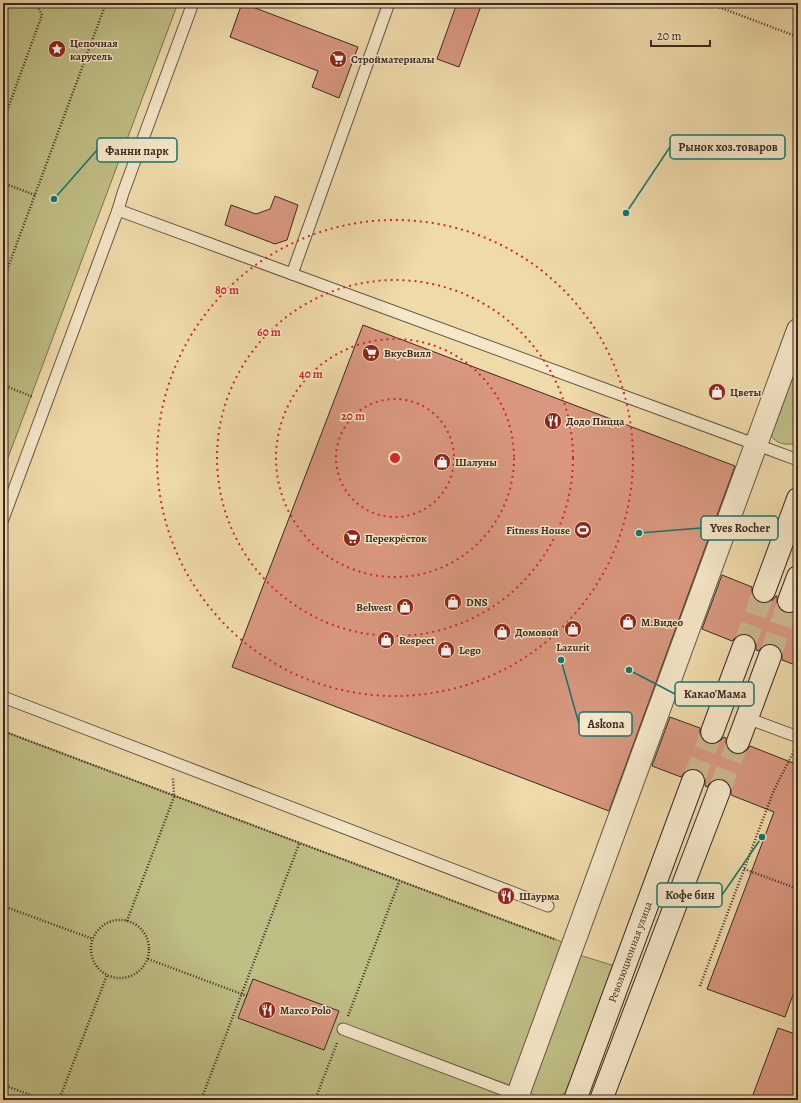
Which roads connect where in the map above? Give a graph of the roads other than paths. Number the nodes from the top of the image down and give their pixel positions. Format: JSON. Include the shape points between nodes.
{"nodes":[{"id":1,"x":193,"y":3,"type":"edge"},
{"id":2,"x":389,"y":3,"type":"edge"},
{"id":3,"x":118,"y":210,"type":"junction"},
{"id":4,"x":292,"y":274,"type":"junction"},
{"id":5,"x":798,"y":330,"type":"edge"},
{"id":6,"x":756,"y":445,"type":"junction"},
{"id":7,"x":798,"y":460,"type":"edge"},
{"id":8,"x":798,"y":498,"type":"edge"},
{"id":9,"x":3,"y":519,"type":"edge"},
{"id":10,"x":798,"y":577,"type":"edge"},
{"id":11,"x":764,"y":592,"type":"tunnel mouth"},
{"id":12,"x":789,"y":601,"type":"tunnel mouth"},
{"id":13,"x":744,"y":646,"type":"tunnel mouth"},
{"id":14,"x":770,"y":656,"type":"tunnel mouth"},
{"id":15,"x":3,"y":697,"type":"edge"},
{"id":16,"x":747,"y":718,"type":"junction"},
{"id":17,"x":712,"y":732,"type":"tunnel mouth"},
{"id":18,"x":798,"y":737,"type":"edge"},
{"id":19,"x":738,"y":742,"type":"tunnel mouth"},
{"id":20,"x":693,"y":782,"type":"tunnel mouth"},
{"id":21,"x":719,"y":791,"type":"tunnel mouth"},
{"id":22,"x":548,"y":906,"type":"dead end"},
{"id":23,"x":342,"y":1029,"type":"road end"},
{"id":24,"x":522,"y":1098,"type":"edge"},
{"id":25,"x":575,"y":1100,"type":"edge"},
{"id":26,"x":601,"y":1100,"type":"edge"}],
"edges":[{"from":1,"to":3,"type":"lane"},
{"from":2,"to":4,"type":"lane"},
{"from":3,"to":4,"type":"lane"},
{"from":3,"to":9,"type":"lane"},
{"from":4,"to":6,"type":"lane"},
{"from":5,"to":6,"type":"main road"},
{"from":6,"to":7,"type":"lane"},
{"from":6,"to":24,"type":"main road","via":[[573,946]]},
{"from":8,"to":11,"type":"main road"},
{"from":10,"to":12,"type":"main road"},
{"from":13,"to":17,"type":"main road"},
{"from":14,"to":16,"type":"main road"},
{"from":15,"to":22,"type":"lane"},
{"from":16,"to":18,"type":"lane"},
{"from":16,"to":19,"type":"main road"},
{"from":20,"to":25,"type":"main road","name":"Революционная улица"},
{"from":21,"to":26,"type":"main road"},
{"from":23,"to":24,"type":"lane"}]}
